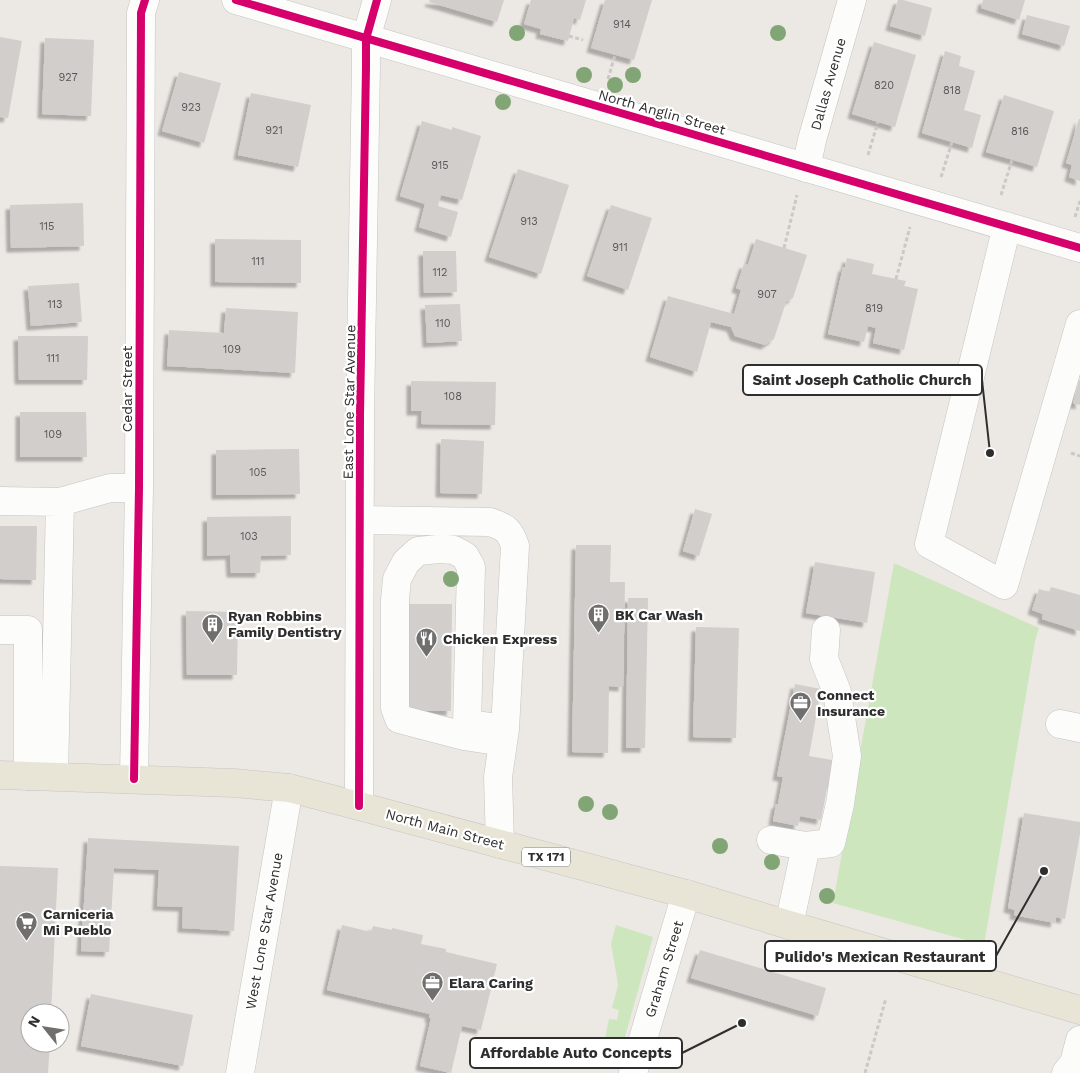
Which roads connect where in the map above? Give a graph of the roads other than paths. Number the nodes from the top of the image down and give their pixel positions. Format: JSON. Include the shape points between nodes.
{"nodes":[{"id":1,"x":145,"y":0,"type":"edge"},
{"id":2,"x":236,"y":0,"type":"edge"},
{"id":3,"x":377,"y":0,"type":"edge"},
{"id":4,"x":852,"y":0,"type":"edge"},
{"id":5,"x":366,"y":39,"type":"junction"},
{"id":6,"x":806,"y":168,"type":"junction"},
{"id":7,"x":1000,"y":224,"type":"junction"},
{"id":8,"x":1080,"y":248,"type":"edge"},
{"id":9,"x":1080,"y":324,"type":"edge"},
{"id":10,"x":139,"y":488,"type":"junction"},
{"id":11,"x":0,"y":501,"type":"edge"},
{"id":12,"x":60,"y":502,"type":"junction"},
{"id":13,"x":360,"y":520,"type":"junction"},
{"id":14,"x":0,"y":630,"type":"edge"},
{"id":15,"x":826,"y":630,"type":"dead end"},
{"id":16,"x":504,"y":735,"type":"junction"},
{"id":17,"x":0,"y":775,"type":"edge"},
{"id":18,"x":41,"y":776,"type":"junction"},
{"id":19,"x":134,"y":779,"type":"junction"},
{"id":20,"x":289,"y":788,"type":"junction"},
{"id":21,"x":359,"y":806,"type":"junction"},
{"id":22,"x":772,"y":840,"type":"dead end"},
{"id":23,"x":500,"y":844,"type":"junction"},
{"id":24,"x":806,"y":846,"type":"junction"},
{"id":25,"x":686,"y":894,"type":"junction"},
{"id":26,"x":789,"y":926,"type":"junction"},
{"id":27,"x":1080,"y":1010,"type":"edge"},
{"id":28,"x":1080,"y":1040,"type":"edge"},
{"id":29,"x":240,"y":1073,"type":"edge"},
{"id":30,"x":633,"y":1073,"type":"edge"},
{"id":31,"x":1066,"y":1073,"type":"edge"}],
"edges":[{"from":1,"to":10,"type":"street","name":"Cedar Street","via":[[141,13]]},
{"from":2,"to":5,"type":"street","name":"North Anglin Street"},
{"from":3,"to":5,"type":"street","name":"East Lone Star Avenue"},
{"from":4,"to":6,"type":"street","name":"Dallas Avenue"},
{"from":5,"to":6,"type":"street","name":"North Anglin Street"},
{"from":5,"to":13,"type":"street","name":"East Lone Star Avenue"},
{"from":6,"to":7,"type":"street","name":"North Anglin Street"},
{"from":7,"to":8,"type":"street","name":"North Anglin Street"},
{"from":7,"to":9,"type":"street","via":[[929,544],[1004,586]]},
{"from":10,"to":12,"type":"street","via":[[110,488]]},
{"from":10,"to":19,"type":"street","name":"Cedar Street"},
{"from":11,"to":12,"type":"street"},
{"from":12,"to":18,"type":"street"},
{"from":13,"to":16,"type":"street","via":[[490,522],[511,534],[515,546]]},
{"from":13,"to":21,"type":"street","name":"East Lone Star Avenue"},
{"from":14,"to":18,"type":"street","via":[[28,630]]},
{"from":15,"to":24,"type":"street","via":[[824,659],[837,692],[847,756],[830,843]]},
{"from":16,"to":16,"type":"street","via":[[467,724],[471,567],[465,556],[454,550],[418,550],[406,562],[397,579],[395,708],[400,719],[464,736]]},
{"from":16,"to":23,"type":"street","via":[[498,777]]},
{"from":17,"to":18,"type":"main road","name":"North Main Street","number":"TX 171"},
{"from":18,"to":19,"type":"main road","name":"North Main Street","number":"TX 171"},
{"from":19,"to":20,"type":"main road","name":"North Main Street","number":"TX 171"},
{"from":20,"to":21,"type":"main road","name":"North Main Street","number":"TX 171"},
{"from":20,"to":29,"type":"street","name":"West Lone Star Avenue"},
{"from":21,"to":23,"type":"main road","name":"North Main Street","number":"TX 171"},
{"from":22,"to":24,"type":"street"},
{"from":23,"to":25,"type":"main road","name":"North Main Street","number":"TX 171"},
{"from":24,"to":26,"type":"street"},
{"from":25,"to":26,"type":"main road","name":"North Main Street","number":"TX 171"},
{"from":25,"to":30,"type":"street","name":"Graham Street"},
{"from":26,"to":27,"type":"main road","name":"North Main Street","number":"TX 171"},
{"from":28,"to":31,"type":"street","via":[[1074,1063]]}]}
